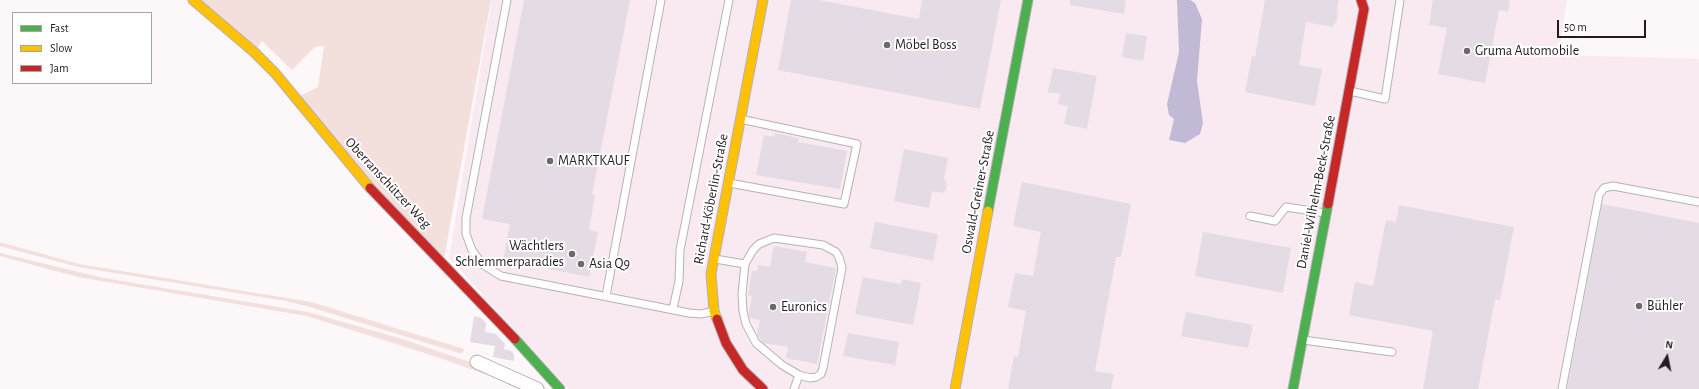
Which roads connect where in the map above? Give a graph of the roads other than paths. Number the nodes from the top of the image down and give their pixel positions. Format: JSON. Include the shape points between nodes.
{"nodes":[{"id":1,"x":193,"y":0,"type":"edge"},
{"id":2,"x":507,"y":0,"type":"edge"},
{"id":3,"x":661,"y":0,"type":"edge"},
{"id":4,"x":729,"y":0,"type":"edge"},
{"id":5,"x":762,"y":0,"type":"edge"},
{"id":6,"x":1028,"y":0,"type":"edge"},
{"id":7,"x":1361,"y":0,"type":"edge"},
{"id":8,"x":1400,"y":0,"type":"edge"},
{"id":9,"x":1350,"y":91,"type":"junction"},
{"id":10,"x":740,"y":119,"type":"junction"},
{"id":11,"x":728,"y":183,"type":"junction"},
{"id":12,"x":1699,"y":202,"type":"edge"},
{"id":13,"x":1327,"y":214,"type":"junction"},
{"id":14,"x":1250,"y":216,"type":"dead end"},
{"id":15,"x":713,"y":258,"type":"junction"},
{"id":16,"x":745,"y":264,"type":"junction"},
{"id":17,"x":606,"y":296,"type":"junction"},
{"id":18,"x":673,"y":309,"type":"junction"},
{"id":19,"x":714,"y":311,"type":"junction"},
{"id":20,"x":1302,"y":340,"type":"junction"},
{"id":21,"x":1392,"y":352,"type":"dead end"},
{"id":22,"x":477,"y":362,"type":"dead end"},
{"id":23,"x":799,"y":375,"type":"junction"},
{"id":24,"x":537,"y":389,"type":"edge"},
{"id":25,"x":560,"y":389,"type":"edge"},
{"id":26,"x":763,"y":389,"type":"edge"},
{"id":27,"x":794,"y":389,"type":"edge"},
{"id":28,"x":955,"y":389,"type":"edge"},
{"id":29,"x":1293,"y":389,"type":"edge"},
{"id":30,"x":1562,"y":389,"type":"edge"}],
"edges":[{"from":1,"to":25,"type":"street","name":"Oberranschützer Weg","via":[[275,73],[366,184],[481,302]]},
{"from":2,"to":17,"type":"lane","via":[[470,199],[466,234],[472,250],[482,264],[501,276]]},
{"from":3,"to":17,"type":"lane"},
{"from":4,"to":18,"type":"lane","via":[[680,250],[679,281]]},
{"from":5,"to":10,"type":"street","name":"Richard-Köberlin-Straße"},
{"from":6,"to":28,"type":"street","name":"Oswald-Greiner-Straße"},
{"from":7,"to":9,"type":"street","name":"Daniel-Wilhelm-Beck-Straße","via":[[1364,9]]},
{"from":8,"to":9,"type":"lane","via":[[1384,99]]},
{"from":9,"to":13,"type":"street","name":"Daniel-Wilhelm-Beck-Straße"},
{"from":10,"to":11,"type":"street","name":"Richard-Köberlin-Straße"},
{"from":10,"to":11,"type":"lane","via":[[857,144],[844,204]]},
{"from":11,"to":15,"type":"street","name":"Richard-Köberlin-Straße"},
{"from":12,"to":30,"type":"lane","via":[[1613,186],[1604,188],[1599,195]]},
{"from":13,"to":14,"type":"lane","via":[[1286,207],[1275,221]]},
{"from":13,"to":20,"type":"street","name":"Daniel-Wilhelm-Beck-Straße"},
{"from":15,"to":16,"type":"lane"},
{"from":15,"to":19,"type":"street","name":"Richard-Köberlin-Straße","via":[[711,274]]},
{"from":16,"to":23,"type":"lane","via":[[742,294],[746,324],[760,347]]},
{"from":16,"to":23,"type":"lane","via":[[759,244],[774,238],[823,245],[836,252],[839,257],[842,268],[821,374],[810,378]]},
{"from":17,"to":18,"type":"lane"},
{"from":18,"to":19,"type":"lane","via":[[701,314]]},
{"from":19,"to":26,"type":"street","name":"Richard-Köberlin-Straße","via":[[733,357]]},
{"from":20,"to":21,"type":"lane"},
{"from":20,"to":29,"type":"street","name":"Daniel-Wilhelm-Beck-Straße"},
{"from":22,"to":24,"type":"street"},
{"from":23,"to":27,"type":"lane"}]}
